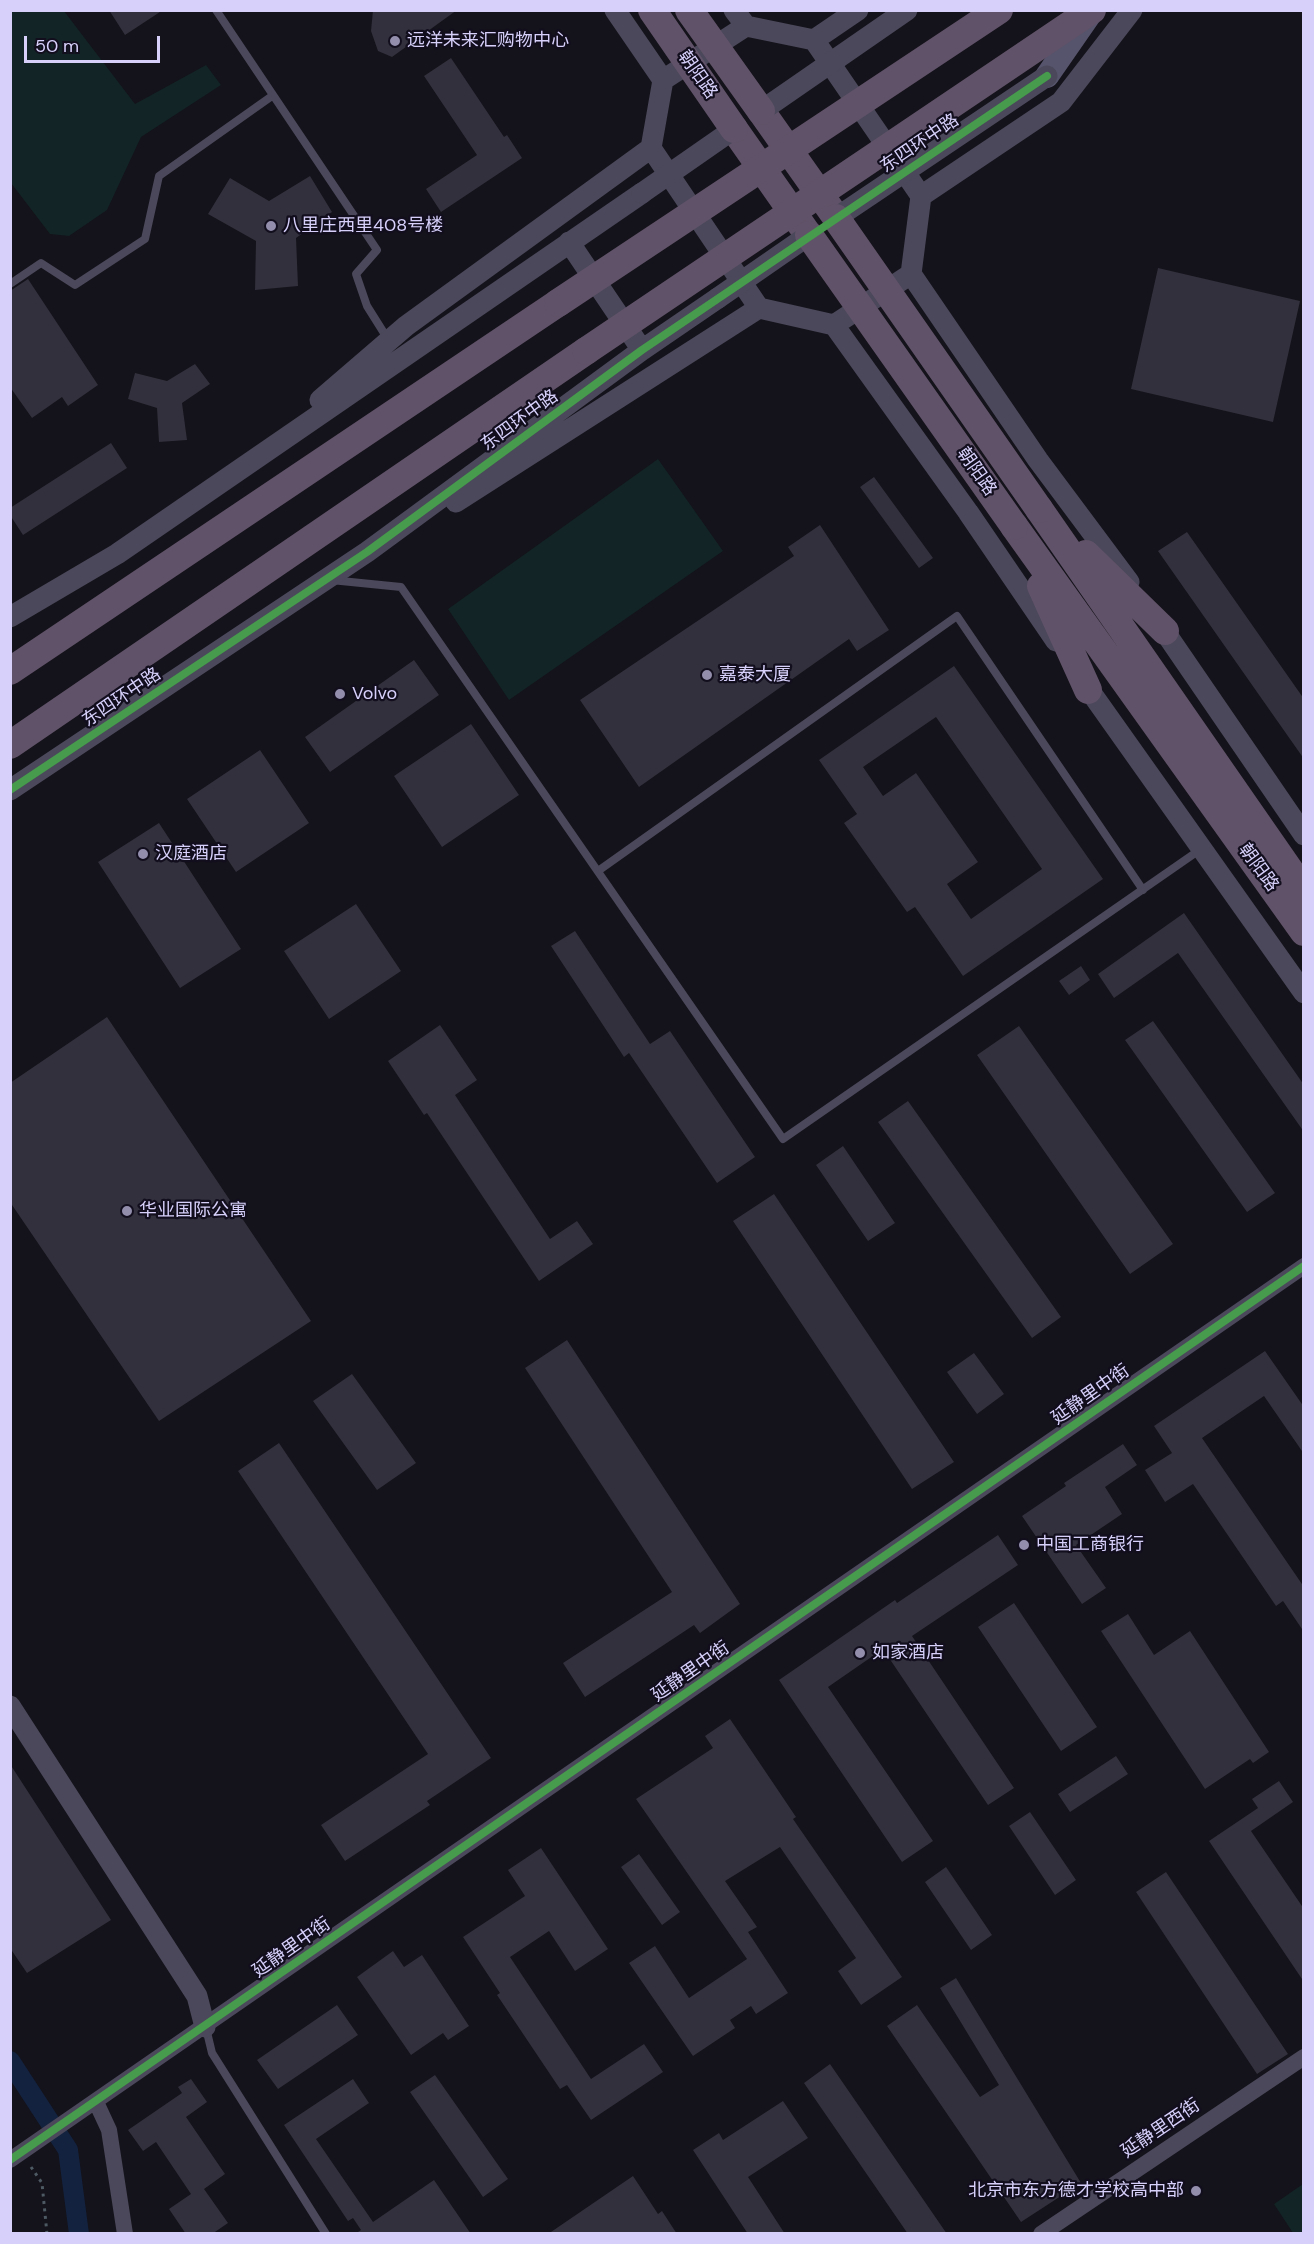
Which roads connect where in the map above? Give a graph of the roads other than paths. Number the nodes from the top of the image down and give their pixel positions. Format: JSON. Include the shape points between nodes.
{"nodes":[{"id":1,"x":216,"y":10,"type":"edge"},
{"id":2,"x":615,"y":10,"type":"edge"},
{"id":3,"x":652,"y":10,"type":"edge"},
{"id":4,"x":689,"y":10,"type":"edge"},
{"id":5,"x":858,"y":10,"type":"edge"},
{"id":6,"x":907,"y":10,"type":"edge"},
{"id":7,"x":999,"y":10,"type":"edge"},
{"id":8,"x":1092,"y":10,"type":"edge"},
{"id":9,"x":1132,"y":10,"type":"edge"},
{"id":10,"x":740,"y":18,"type":"edge"},
{"id":11,"x":813,"y":40,"type":"junction"},
{"id":12,"x":1047,"y":76,"type":"joint"},
{"id":13,"x":663,"y":80,"type":"junction"},
{"id":14,"x":272,"y":96,"type":"junction"},
{"id":15,"x":761,"y":111,"type":"junction"},
{"id":16,"x":734,"y":129,"type":"junction"},
{"id":17,"x":651,"y":148,"type":"junction"},
{"id":18,"x":921,"y":196,"type":"junction"},
{"id":19,"x":836,"y":218,"type":"junction"},
{"id":20,"x":809,"y":235,"type":"junction"},
{"id":21,"x":569,"y":242,"type":"junction"},
{"id":22,"x":910,"y":274,"type":"junction"},
{"id":23,"x":10,"y":284,"type":"edge"},
{"id":24,"x":759,"y":308,"type":"junction"},
{"id":25,"x":834,"y":325,"type":"junction"},
{"id":26,"x":389,"y":341,"type":"junction"},
{"id":27,"x":642,"y":350,"type":"junction"},
{"id":28,"x":217,"y":486,"type":"junction"},
{"id":29,"x":1039,"y":509,"type":"junction"},
{"id":30,"x":1014,"y":526,"type":"junction"},
{"id":31,"x":367,"y":552,"type":"junction"},
{"id":32,"x":326,"y":580,"type":"junction"},
{"id":33,"x":10,"y":617,"type":"edge"},
{"id":34,"x":1165,"y":631,"type":"junction"},
{"id":35,"x":10,"y":671,"type":"edge"},
{"id":36,"x":1088,"y":690,"type":"junction"},
{"id":37,"x":10,"y":745,"type":"edge"},
{"id":38,"x":10,"y":790,"type":"edge"},
{"id":39,"x":1304,"y":835,"type":"edge"},
{"id":40,"x":1202,"y":849,"type":"junction"},
{"id":41,"x":598,"y":871,"type":"junction"},
{"id":42,"x":1143,"y":890,"type":"junction"},
{"id":43,"x":1304,"y":891,"type":"edge"},
{"id":44,"x":1304,"y":932,"type":"edge"},
{"id":45,"x":1304,"y":993,"type":"edge"},
{"id":46,"x":1304,"y":1266,"type":"edge"},
{"id":47,"x":10,"y":1706,"type":"edge"},
{"id":48,"x":205,"y":2026,"type":"junction"},
{"id":49,"x":1304,"y":2057,"type":"edge"},
{"id":50,"x":96,"y":2102,"type":"junction"},
{"id":51,"x":20,"y":2153,"type":"edge"},
{"id":52,"x":125,"y":2234,"type":"edge"},
{"id":53,"x":326,"y":2234,"type":"edge"},
{"id":54,"x":1041,"y":2234,"type":"edge"}],
"edges":[{"from":1,"to":14,"type":"lane"},
{"from":2,"to":13,"type":"street","name":"朝阳路"},
{"from":3,"to":16,"type":"highway","name":"朝阳路","bridge":true},
{"from":4,"to":15,"type":"highway","name":"朝阳路","bridge":true},
{"from":5,"to":11,"type":"street"},
{"from":6,"to":15,"type":"street","bridge":true},
{"from":7,"to":35,"type":"highway","bridge":true},
{"from":8,"to":12,"type":"main road","name":"东四环中路"},
{"from":8,"to":37,"type":"highway","name":"东四环中路","bridge":true},
{"from":9,"to":18,"type":"street","via":[[1061,102]]},
{"from":10,"to":11,"type":"street"},
{"from":10,"to":13,"type":"street"},
{"from":11,"to":18,"type":"street"},
{"from":12,"to":19,"type":"street","name":"东四环中路","bridge":true},
{"from":13,"to":17,"type":"street"},
{"from":14,"to":23,"type":"lane","via":[[159,176],[145,239],[75,285],[41,263]]},
{"from":14,"to":26,"type":"lane","via":[[377,250],[356,274],[367,306]]},
{"from":15,"to":16,"type":"street"},
{"from":15,"to":19,"type":"highway","name":"朝阳路","bridge":true},
{"from":16,"to":20,"type":"highway","name":"朝阳路","bridge":true},
{"from":16,"to":21,"type":"street","bridge":true},
{"from":17,"to":24,"type":"street"},
{"from":17,"to":26,"type":"street"},
{"from":18,"to":22,"type":"street"},
{"from":19,"to":20,"type":"street","name":"东四环中路"},
{"from":19,"to":29,"type":"highway","name":"朝阳路","bridge":true},
{"from":20,"to":27,"type":"street","name":"东四环中路","bridge":true},
{"from":20,"to":30,"type":"highway","name":"朝阳路","bridge":true},
{"from":21,"to":27,"type":"street"},
{"from":21,"to":28,"type":"street"},
{"from":22,"to":25,"type":"street"},
{"from":22,"to":34,"type":"street","via":[[1038,460]]},
{"from":24,"to":25,"type":"street"},
{"from":24,"to":31,"type":"street","name":"东四环中路","via":[[449,507]]},
{"from":25,"to":36,"type":"street","name":"朝阳路","via":[[968,512]]},
{"from":26,"to":28,"type":"street"},
{"from":27,"to":31,"type":"street","name":"东四环中路"},
{"from":28,"to":33,"type":"street","via":[[117,554]]},
{"from":29,"to":34,"type":"highway"},
{"from":29,"to":43,"type":"highway","name":"朝阳路"},
{"from":30,"to":36,"type":"highway"},
{"from":30,"to":44,"type":"highway","name":"朝阳路"},
{"from":31,"to":32,"type":"street","name":"东四环中路"},
{"from":32,"to":38,"type":"street","name":"东四环中路"},
{"from":32,"to":41,"type":"lane","via":[[401,586]]},
{"from":34,"to":39,"type":"street"},
{"from":36,"to":40,"type":"street","name":"朝阳路"},
{"from":40,"to":42,"type":"lane"},
{"from":40,"to":45,"type":"street","name":"朝阳路"},
{"from":41,"to":42,"type":"lane","via":[[783,1139]]},
{"from":41,"to":42,"type":"lane","via":[[957,616]]},
{"from":46,"to":48,"type":"street","name":"延静里中街"},
{"from":47,"to":48,"type":"street","via":[[197,1996]]},
{"from":48,"to":50,"type":"street","name":"延静里中街"},
{"from":48,"to":53,"type":"lane","via":[[212,2053]]},
{"from":49,"to":54,"type":"street","name":"延静里西街"},
{"from":50,"to":51,"type":"street","name":"延静里中街"},
{"from":50,"to":52,"type":"street","via":[[109,2130]]}]}
